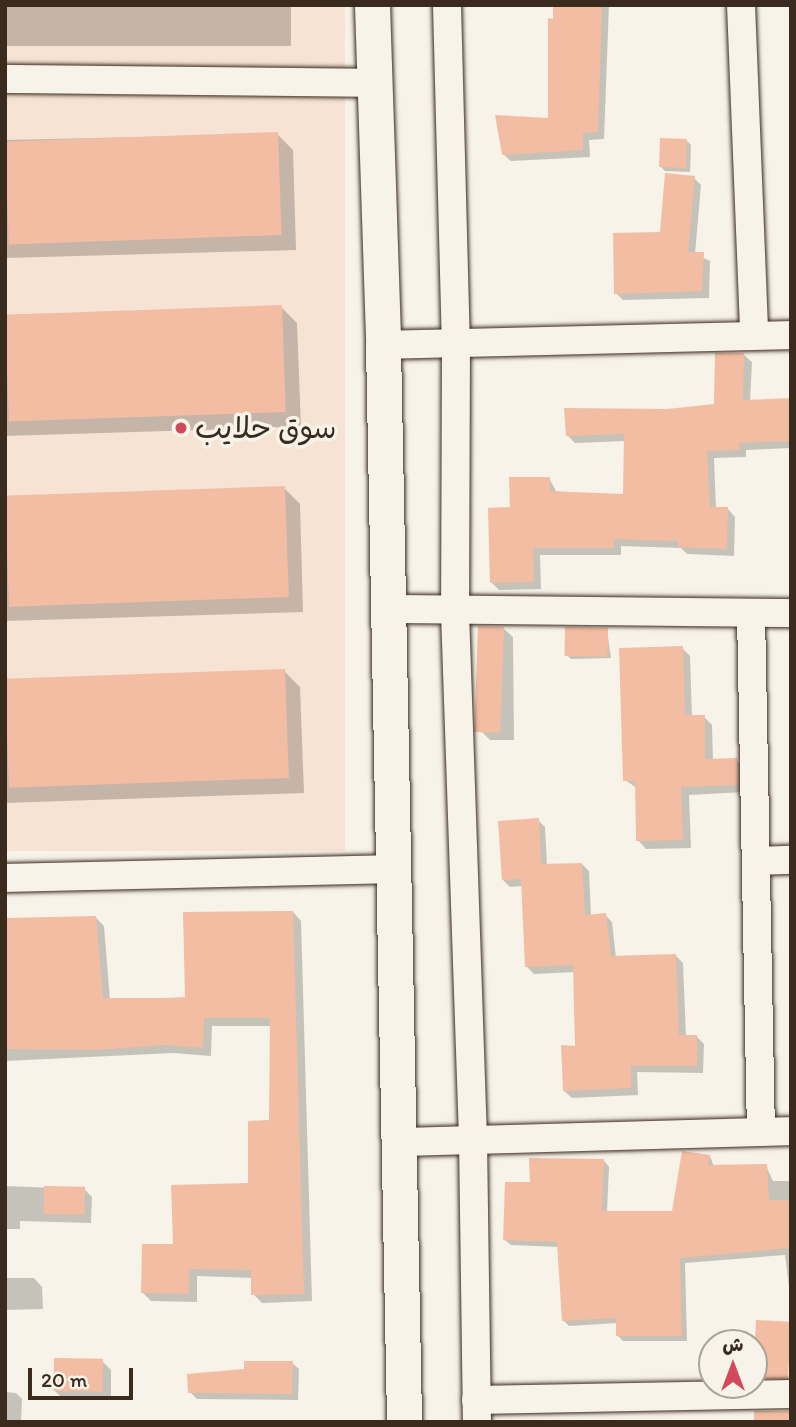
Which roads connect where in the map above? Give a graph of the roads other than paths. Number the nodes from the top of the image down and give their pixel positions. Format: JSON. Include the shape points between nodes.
{"nodes":[{"id":1,"x":372,"y":5,"type":"edge"},
{"id":2,"x":447,"y":5,"type":"edge"},
{"id":3,"x":741,"y":5,"type":"edge"},
{"id":4,"x":5,"y":79,"type":"edge"},
{"id":5,"x":373,"y":83,"type":"junction"},
{"id":6,"x":754,"y":335,"type":"junction"},
{"id":7,"x":791,"y":335,"type":"edge"},
{"id":8,"x":456,"y":343,"type":"junction"},
{"id":9,"x":383,"y":345,"type":"junction"},
{"id":10,"x":389,"y":609,"type":"junction"},
{"id":11,"x":455,"y":612,"type":"junction"},
{"id":12,"x":751,"y":613,"type":"junction"},
{"id":13,"x":791,"y":613,"type":"edge"},
{"id":14,"x":791,"y":860,"type":"edge"},
{"id":15,"x":757,"y":861,"type":"junction"},
{"id":16,"x":395,"y":869,"type":"junction"},
{"id":17,"x":5,"y":878,"type":"edge"},
{"id":18,"x":791,"y":1131,"type":"edge"},
{"id":19,"x":761,"y":1132,"type":"junction"},
{"id":20,"x":473,"y":1139,"type":"junction"},
{"id":21,"x":399,"y":1142,"type":"junction"},
{"id":22,"x":791,"y":1394,"type":"edge"},
{"id":23,"x":476,"y":1411,"type":"edge"},
{"id":24,"x":404,"y":1422,"type":"edge"}],
"edges":[{"from":1,"to":5,"type":"street"},
{"from":2,"to":8,"type":"street"},
{"from":3,"to":6,"type":"street"},
{"from":4,"to":5,"type":"street"},
{"from":5,"to":9,"type":"street"},
{"from":6,"to":7,"type":"street"},
{"from":6,"to":8,"type":"street"},
{"from":8,"to":9,"type":"street"},
{"from":8,"to":11,"type":"street"},
{"from":9,"to":10,"type":"street"},
{"from":10,"to":11,"type":"street"},
{"from":10,"to":16,"type":"street"},
{"from":11,"to":12,"type":"street"},
{"from":11,"to":20,"type":"street"},
{"from":12,"to":13,"type":"street"},
{"from":12,"to":15,"type":"street"},
{"from":14,"to":15,"type":"street"},
{"from":15,"to":19,"type":"street"},
{"from":16,"to":17,"type":"street"},
{"from":16,"to":21,"type":"street"},
{"from":18,"to":19,"type":"street"},
{"from":19,"to":20,"type":"street"},
{"from":20,"to":21,"type":"street"},
{"from":20,"to":23,"type":"street"},
{"from":21,"to":24,"type":"street"},
{"from":22,"to":23,"type":"street"}]}
